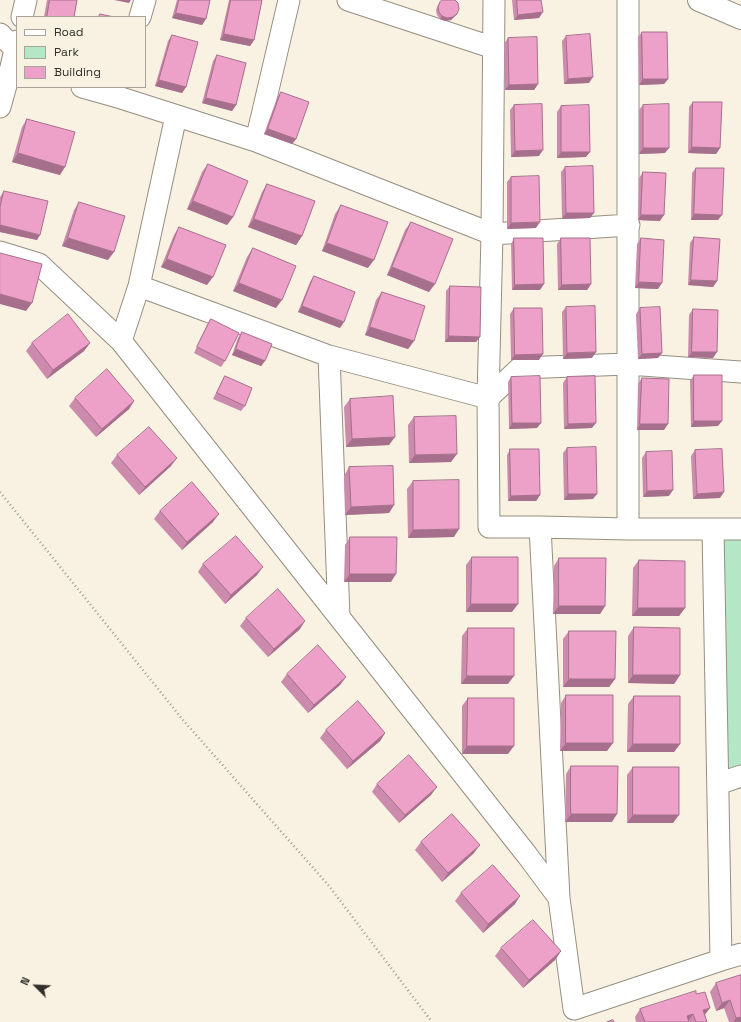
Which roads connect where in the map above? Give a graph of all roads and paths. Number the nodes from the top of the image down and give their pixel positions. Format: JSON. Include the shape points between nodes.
{"nodes":[{"id":1,"x":26,"y":0,"type":"edge"},
{"id":2,"x":144,"y":0,"type":"edge"},
{"id":3,"x":289,"y":0,"type":"edge"},
{"id":4,"x":348,"y":0,"type":"edge"},
{"id":5,"x":494,"y":0,"type":"edge"},
{"id":6,"x":628,"y":0,"type":"edge"},
{"id":7,"x":699,"y":0,"type":"edge"},
{"id":8,"x":22,"y":16,"type":"edge"},
{"id":9,"x":140,"y":16,"type":"edge"},
{"id":10,"x":741,"y":18,"type":"edge"},
{"id":11,"x":0,"y":34,"type":"edge"},
{"id":12,"x":494,"y":48,"type":"junction"},
{"id":13,"x":15,"y":56,"type":"edge"},
{"id":14,"x":90,"y":88,"type":"edge"},
{"id":15,"x":122,"y":92,"type":"edge"},
{"id":16,"x":0,"y":107,"type":"edge"},
{"id":17,"x":176,"y":116,"type":"junction"},
{"id":18,"x":256,"y":141,"type":"junction"},
{"id":19,"x":628,"y":225,"type":"junction"},
{"id":20,"x":492,"y":234,"type":"junction"},
{"id":21,"x":0,"y":252,"type":"edge"},
{"id":22,"x":139,"y":286,"type":"junction"},
{"id":23,"x":121,"y":341,"type":"junction"},
{"id":24,"x":329,"y":356,"type":"junction"},
{"id":25,"x":628,"y":364,"type":"junction"},
{"id":26,"x":741,"y":372,"type":"edge"},
{"id":27,"x":488,"y":398,"type":"junction"},
{"id":28,"x":0,"y":492,"type":"edge"},
{"id":29,"x":540,"y":527,"type":"junction"},
{"id":30,"x":628,"y":529,"type":"junction"},
{"id":31,"x":713,"y":529,"type":"junction"},
{"id":32,"x":741,"y":529,"type":"edge"},
{"id":33,"x":339,"y":618,"type":"junction"},
{"id":34,"x":741,"y":776,"type":"edge"},
{"id":35,"x":718,"y":784,"type":"junction"},
{"id":36,"x":559,"y":898,"type":"junction"},
{"id":37,"x":741,"y":954,"type":"edge"},
{"id":38,"x":721,"y":960,"type":"junction"},
{"id":39,"x":432,"y":1022,"type":"edge"}],
"edges":[{"from":1,"to":8,"type":"street"},
{"from":2,"to":9,"type":"street"},
{"from":3,"to":18,"type":"street"},
{"from":4,"to":12,"type":"street"},
{"from":5,"to":12,"type":"street"},
{"from":6,"to":19,"type":"street"},
{"from":7,"to":10,"type":"street"},
{"from":11,"to":13,"type":"street"},
{"from":12,"to":20,"type":"street"},
{"from":13,"to":16,"type":"street"},
{"from":14,"to":15,"type":"street"},
{"from":15,"to":17,"type":"street"},
{"from":17,"to":18,"type":"street"},
{"from":17,"to":22,"type":"street"},
{"from":18,"to":20,"type":"street"},
{"from":19,"to":20,"type":"street"},
{"from":19,"to":25,"type":"street"},
{"from":20,"to":27,"type":"street"},
{"from":21,"to":23,"type":"street","via":[[39,264]]},
{"from":22,"to":23,"type":"street"},
{"from":22,"to":24,"type":"street"},
{"from":23,"to":33,"type":"street"},
{"from":24,"to":27,"type":"street"},
{"from":24,"to":33,"type":"street"},
{"from":25,"to":26,"type":"street"},
{"from":25,"to":27,"type":"street","via":[[520,368]]},
{"from":25,"to":30,"type":"street"},
{"from":27,"to":29,"type":"street","via":[[489,527]]},
{"from":28,"to":39,"type":"path","via":[[183,720],[329,886]]},
{"from":29,"to":30,"type":"street"},
{"from":29,"to":36,"type":"street"},
{"from":30,"to":31,"type":"street"},
{"from":31,"to":32,"type":"street"},
{"from":31,"to":35,"type":"street"},
{"from":33,"to":36,"type":"street"},
{"from":34,"to":35,"type":"street"},
{"from":35,"to":38,"type":"street"},
{"from":36,"to":38,"type":"street","via":[[574,1008]]},
{"from":37,"to":38,"type":"street"}]}
